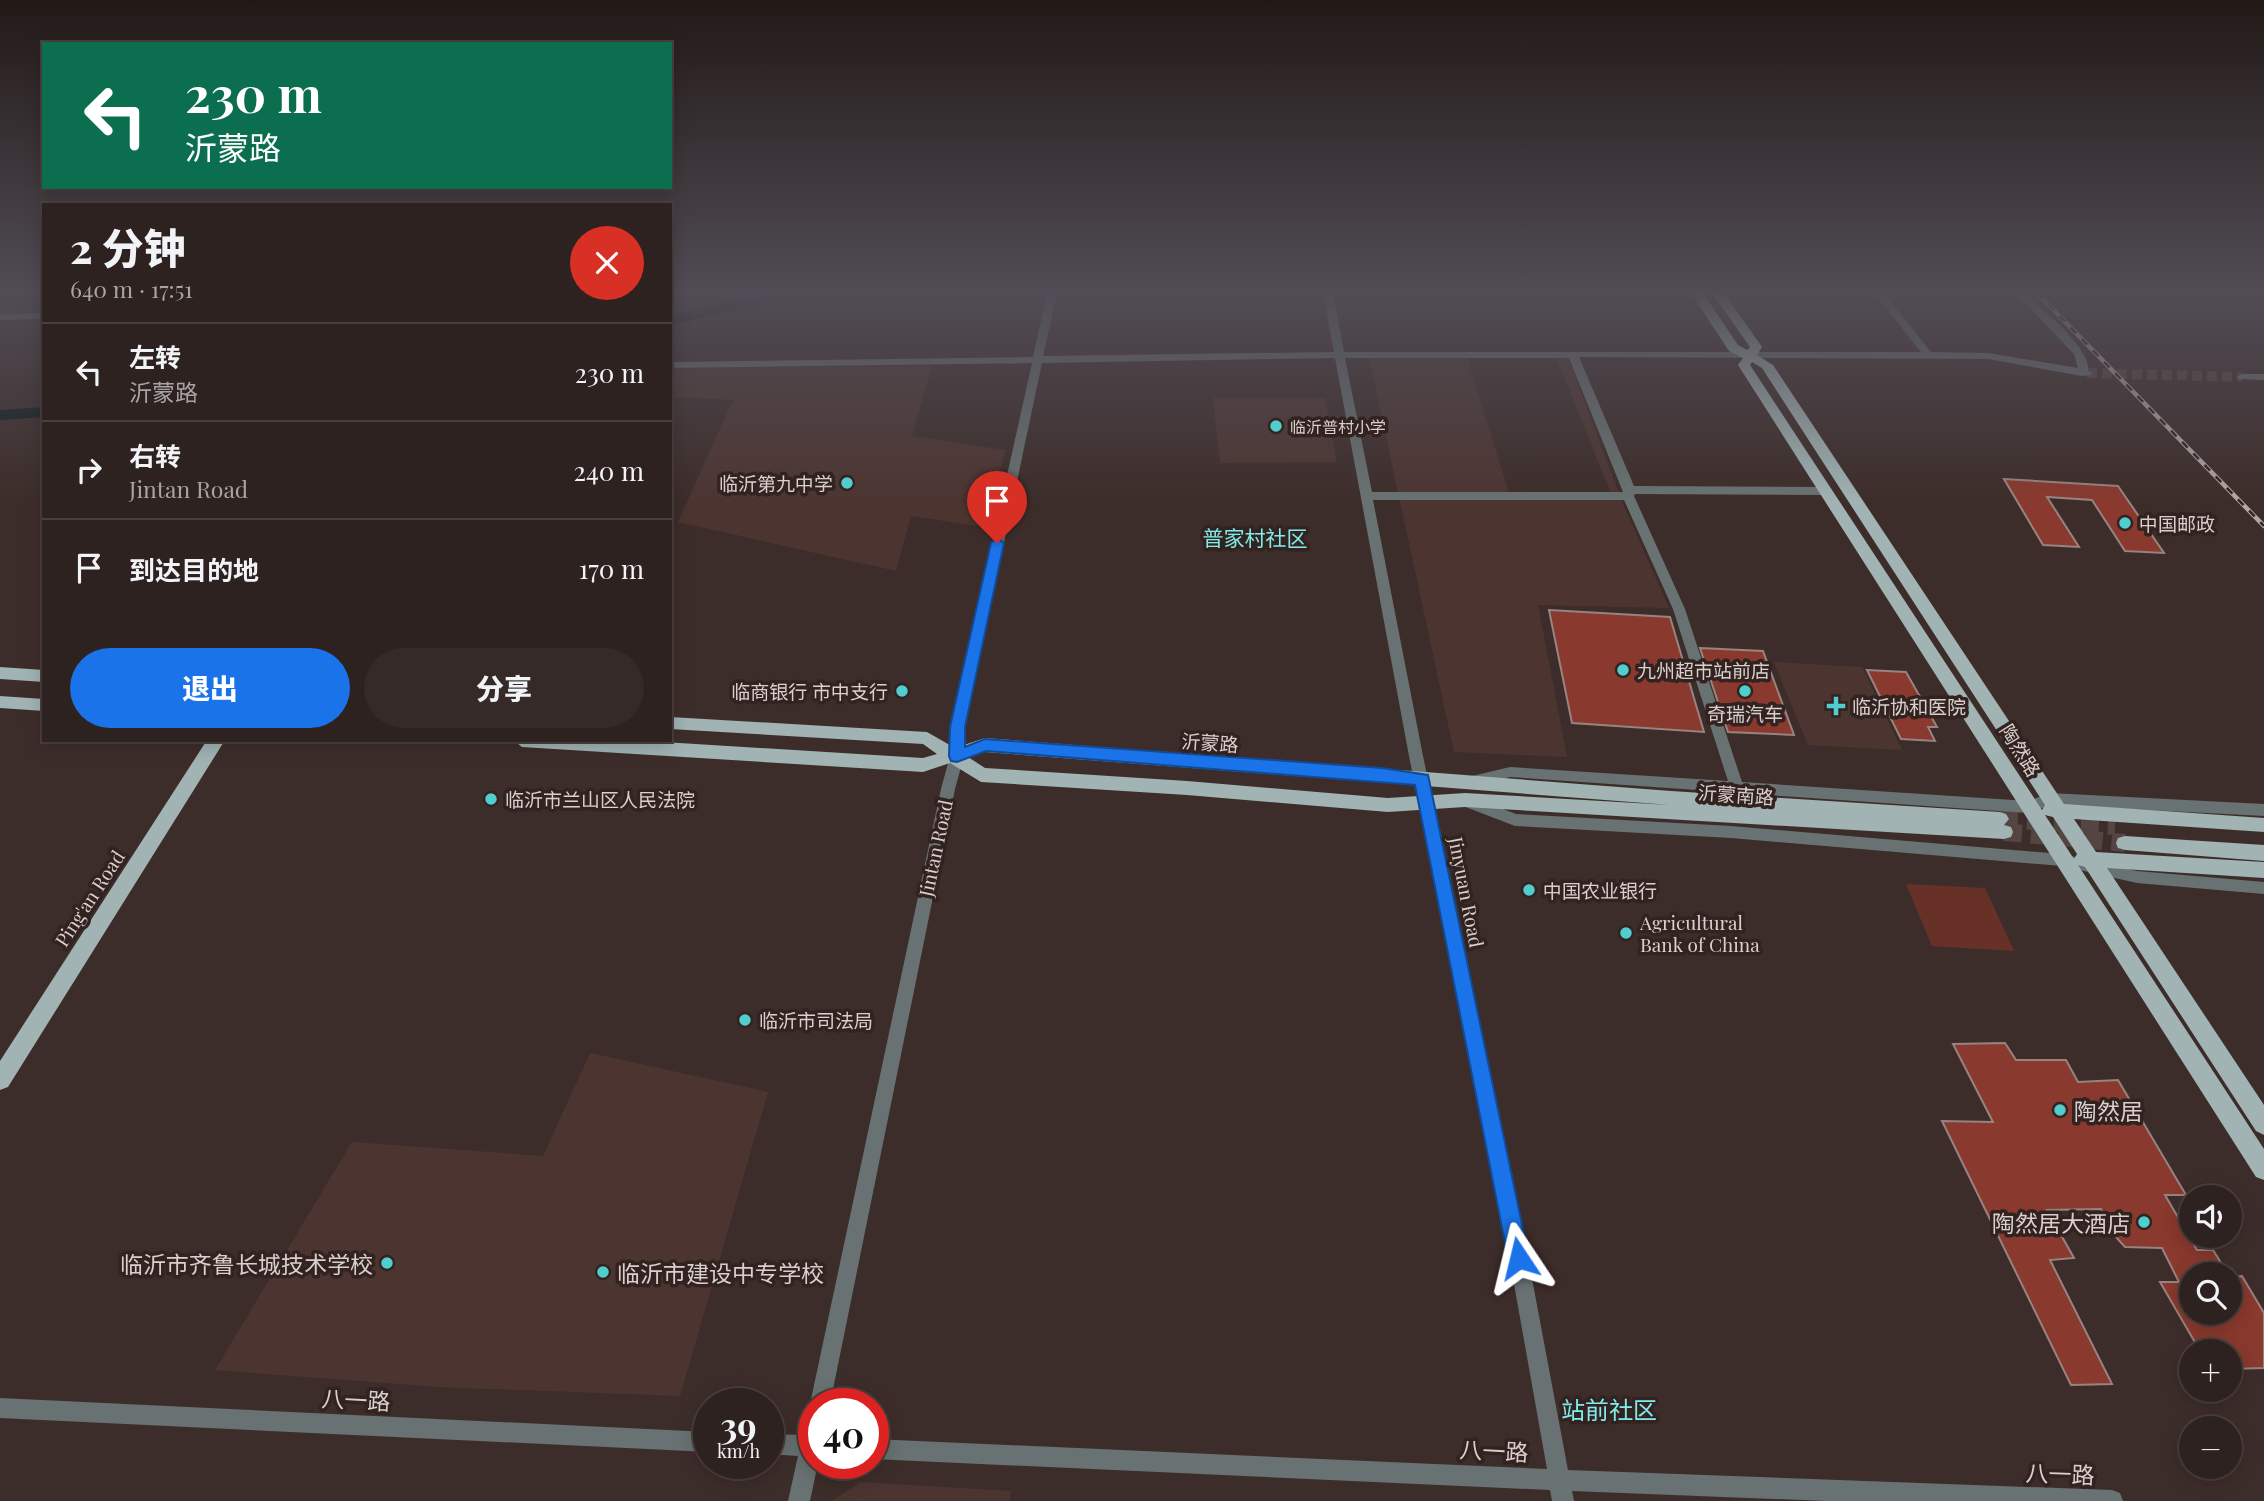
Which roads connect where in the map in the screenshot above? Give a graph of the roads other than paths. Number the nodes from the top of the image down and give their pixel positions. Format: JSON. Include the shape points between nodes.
{"nodes":[{"id":1,"x":789,"y":363,"type":"edge"},
{"id":2,"x":1036,"y":363,"type":"edge"},
{"id":3,"x":1342,"y":363,"type":"edge"},
{"id":4,"x":1576,"y":363,"type":"edge"},
{"id":5,"x":1745,"y":363,"type":"edge"},
{"id":6,"x":1763,"y":363,"type":"edge"},
{"id":7,"x":2028,"y":363,"type":"edge"},
{"id":8,"x":2083,"y":363,"type":"tunnel mouth"},
{"id":9,"x":672,"y":365,"type":"edge"},
{"id":10,"x":2242,"y":377,"type":"tunnel mouth"},
{"id":11,"x":2264,"y":377,"type":"edge"},
{"id":12,"x":1825,"y":491,"type":"junction"},
{"id":13,"x":1629,"y":493,"type":"junction"},
{"id":14,"x":1368,"y":496,"type":"junction"},
{"id":15,"x":0,"y":673,"type":"edge"},
{"id":16,"x":42,"y":676,"type":"edge"},
{"id":17,"x":0,"y":702,"type":"edge"},
{"id":18,"x":42,"y":705,"type":"edge"},
{"id":19,"x":672,"y":723,"type":"edge"},
{"id":20,"x":215,"y":742,"type":"edge"},
{"id":21,"x":554,"y":742,"type":"edge"},
{"id":22,"x":957,"y":756,"type":"junction"},
{"id":23,"x":1422,"y":779,"type":"junction"},
{"id":24,"x":1737,"y":788,"type":"junction"},
{"id":25,"x":1463,"y":792,"type":"junction"},
{"id":26,"x":1428,"y":805,"type":"junction"},
{"id":27,"x":2054,"y":805,"type":"junction"},
{"id":28,"x":2028,"y":807,"type":"junction"},
{"id":29,"x":2264,"y":810,"type":"edge"},
{"id":30,"x":2264,"y":825,"type":"edge"},
{"id":31,"x":2002,"y":826,"type":"tunnel mouth"},
{"id":32,"x":2115,"y":826,"type":"tunnel mouth"},
{"id":33,"x":2264,"y":837,"type":"edge"},
{"id":34,"x":2126,"y":844,"type":"tunnel mouth"},
{"id":35,"x":2264,"y":853,"type":"edge"},
{"id":36,"x":2062,"y":860,"type":"junction"},
{"id":37,"x":2093,"y":865,"type":"junction"},
{"id":38,"x":2264,"y":870,"type":"edge"},
{"id":39,"x":2264,"y":888,"type":"edge"},
{"id":40,"x":0,"y":1080,"type":"edge"},
{"id":41,"x":2264,"y":1124,"type":"edge"},
{"id":42,"x":2264,"y":1169,"type":"edge"},
{"id":43,"x":823,"y":1388,"type":"edge"},
{"id":44,"x":0,"y":1408,"type":"edge"},
{"id":45,"x":693,"y":1440,"type":"edge"},
{"id":46,"x":889,"y":1450,"type":"edge"},
{"id":47,"x":804,"y":1479,"type":"edge"},
{"id":48,"x":1559,"y":1479,"type":"junction"},
{"id":49,"x":799,"y":1501,"type":"edge"},
{"id":50,"x":1563,"y":1501,"type":"edge"},
{"id":51,"x":2112,"y":1501,"type":"edge"}],
"edges":[{"from":1,"to":9,"type":"street"},
{"from":2,"to":22,"type":"street","name":"Jintan Road","via":[[958,727]]},
{"from":3,"to":14,"type":"street","name":"Jinyuan Road"},
{"from":4,"to":13,"type":"street"},
{"from":5,"to":12,"type":"main road","name":"陶然路"},
{"from":6,"to":27,"type":"main road","name":"陶然路"},
{"from":7,"to":8,"type":"street","via":[[2084,373]]},
{"from":10,"to":11,"type":"street"},
{"from":12,"to":13,"type":"street"},
{"from":12,"to":28,"type":"main road","name":"陶然路"},
{"from":13,"to":14,"type":"street"},
{"from":13,"to":24,"type":"street","via":[[1678,609]]},
{"from":14,"to":23,"type":"street","name":"Jinyuan Road"},
{"from":15,"to":16,"type":"main road"},
{"from":17,"to":18,"type":"main road"},
{"from":19,"to":22,"type":"main road","via":[[927,738]]},
{"from":20,"to":40,"type":"main road","name":"Ping'an Road"},
{"from":21,"to":22,"type":"main road","name":"沂蒙路","via":[[923,765]]},
{"from":22,"to":23,"type":"main road","name":"沂蒙路","via":[[985,745]]},
{"from":22,"to":26,"type":"main road","via":[[981,775]]},
{"from":22,"to":43,"type":"street","name":"Jintan Road"},
{"from":23,"to":25,"type":"main road","name":"沂蒙路"},
{"from":23,"to":26,"type":"street","name":"Jinyuan Road"},
{"from":24,"to":25,"type":"street","via":[[1510,772]]},
{"from":24,"to":28,"type":"street"},
{"from":25,"to":26,"type":"main road"},
{"from":25,"to":31,"type":"main road","name":"沂蒙南路"},
{"from":25,"to":36,"type":"street","via":[[1515,820],[1731,832]]},
{"from":26,"to":48,"type":"street","name":"Jinyuan Road"},
{"from":27,"to":28,"type":"main road"},
{"from":27,"to":29,"type":"street"},
{"from":27,"to":30,"type":"main road"},
{"from":27,"to":37,"type":"main road","name":"陶然路"},
{"from":28,"to":36,"type":"main road","name":"陶然路"},
{"from":32,"to":33,"type":"main road"},
{"from":34,"to":35,"type":"main road"},
{"from":36,"to":37,"type":"main road"},
{"from":36,"to":42,"type":"main road","name":"陶然路"},
{"from":37,"to":38,"type":"main road"},
{"from":37,"to":39,"type":"street","via":[[2170,882]]},
{"from":37,"to":41,"type":"main road","name":"陶然路"},
{"from":44,"to":45,"type":"street","name":"八一路"},
{"from":46,"to":48,"type":"street","name":"八一路"},
{"from":47,"to":49,"type":"street"},
{"from":48,"to":50,"type":"street","name":"Jinyuan Road"},
{"from":48,"to":51,"type":"street","name":"八一路"}]}
